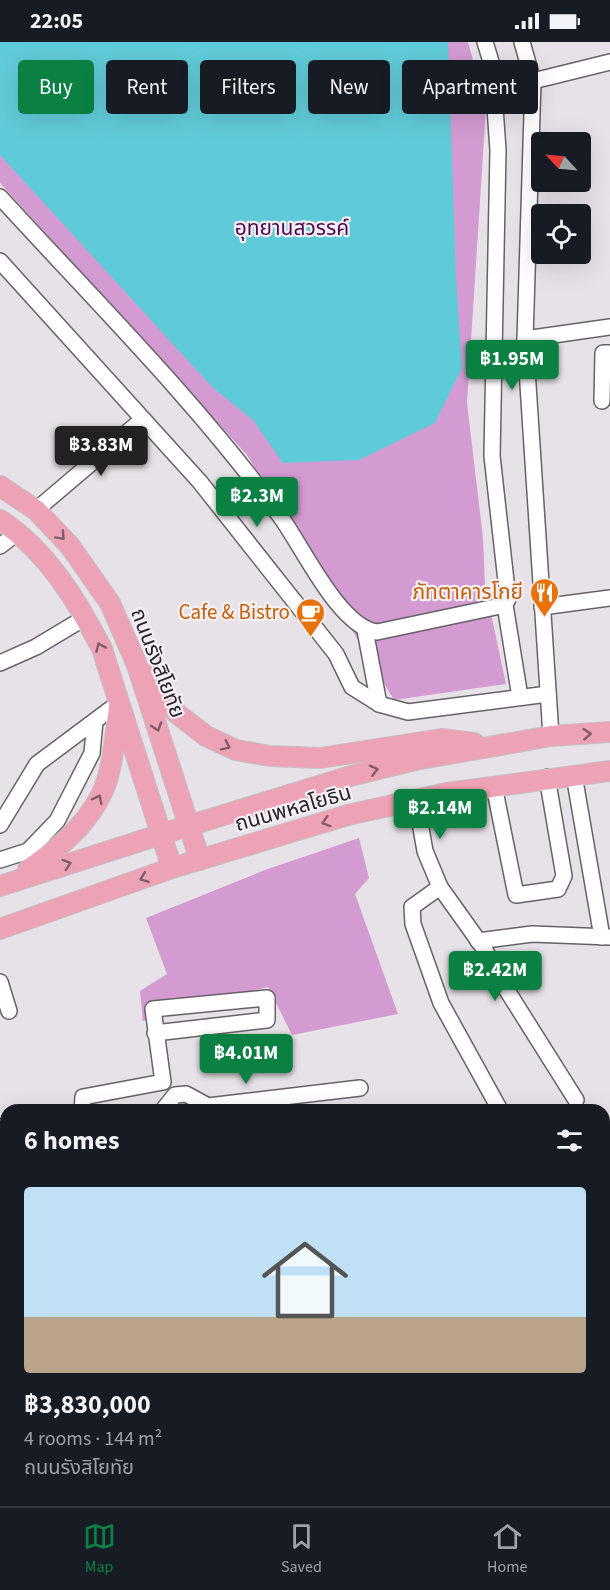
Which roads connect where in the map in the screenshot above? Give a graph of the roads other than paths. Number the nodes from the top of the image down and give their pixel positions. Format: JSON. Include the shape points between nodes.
{"nodes":[{"id":1,"x":485,"y":42,"type":"edge"},
{"id":2,"x":522,"y":42,"type":"edge"},
{"id":3,"x":527,"y":60,"type":"edge"},
{"id":4,"x":610,"y":62,"type":"edge"},
{"id":5,"x":538,"y":80,"type":"edge"},
{"id":6,"x":532,"y":114,"type":"edge"},
{"id":7,"x":0,"y":197,"type":"edge"},
{"id":8,"x":0,"y":261,"type":"edge"},
{"id":9,"x":610,"y":327,"type":"edge"},
{"id":10,"x":525,"y":339,"type":"junction"},
{"id":11,"x":610,"y":353,"type":"edge"},
{"id":12,"x":602,"y":401,"type":"dead end"},
{"id":13,"x":143,"y":419,"type":"junction"},
{"id":14,"x":0,"y":486,"type":"edge"},
{"id":15,"x":36,"y":510,"type":"junction"},
{"id":16,"x":0,"y":520,"type":"edge"},
{"id":17,"x":18,"y":532,"type":"junction"},
{"id":18,"x":0,"y":546,"type":"edge"},
{"id":19,"x":610,"y":598,"type":"edge"},
{"id":20,"x":505,"y":605,"type":"junction"},
{"id":21,"x":542,"y":607,"type":"junction"},
{"id":22,"x":86,"y":617,"type":"junction"},
{"id":23,"x":365,"y":630,"type":"junction"},
{"id":24,"x":0,"y":663,"type":"edge"},
{"id":25,"x":137,"y":665,"type":"junction"},
{"id":26,"x":548,"y":694,"type":"junction"},
{"id":27,"x":520,"y":697,"type":"junction"},
{"id":28,"x":120,"y":702,"type":"junction"},
{"id":29,"x":379,"y":704,"type":"junction"},
{"id":30,"x":95,"y":721,"type":"junction"},
{"id":31,"x":610,"y":732,"type":"edge"},
{"id":32,"x":551,"y":736,"type":"junction"},
{"id":33,"x":490,"y":746,"type":"junction"},
{"id":34,"x":610,"y":771,"type":"edge"},
{"id":35,"x":574,"y":775,"type":"junction"},
{"id":36,"x":547,"y":777,"type":"junction"},
{"id":37,"x":494,"y":786,"type":"junction"},
{"id":38,"x":416,"y":800,"type":"junction"},
{"id":39,"x":0,"y":825,"type":"edge"},
{"id":40,"x":190,"y":826,"type":"junction"},
{"id":41,"x":162,"y":834,"type":"junction"},
{"id":42,"x":0,"y":860,"type":"edge"},
{"id":43,"x":200,"y":860,"type":"junction"},
{"id":44,"x":172,"y":868,"type":"junction"},
{"id":45,"x":6,"y":884,"type":"edge"},
{"id":46,"x":440,"y":887,"type":"junction"},
{"id":47,"x":0,"y":929,"type":"edge"},
{"id":48,"x":606,"y":937,"type":"edge"},
{"id":49,"x":478,"y":941,"type":"junction"},
{"id":50,"x":0,"y":983,"type":"edge"},
{"id":51,"x":9,"y":1011,"type":"dead end"},
{"id":52,"x":155,"y":1033,"type":"junction"},
{"id":53,"x":360,"y":1088,"type":"dead end"},
{"id":54,"x":576,"y":1100,"type":"dead end"},
{"id":55,"x":82,"y":1104,"type":"edge"},
{"id":56,"x":167,"y":1104,"type":"edge"},
{"id":57,"x":204,"y":1104,"type":"edge"},
{"id":58,"x":225,"y":1104,"type":"edge"},
{"id":59,"x":497,"y":1104,"type":"edge"}],
"edges":[{"from":1,"to":20,"type":"street","via":[[492,65],[498,150],[492,456],[508,599]]},
{"from":2,"to":3,"type":"street"},
{"from":4,"to":5,"type":"street"},
{"from":6,"to":10,"type":"street"},
{"from":7,"to":23,"type":"street","via":[[240,461],[326,588],[353,622]]},
{"from":8,"to":13,"type":"street"},
{"from":9,"to":10,"type":"street"},
{"from":10,"to":21,"type":"street"},
{"from":11,"to":12,"type":"street","via":[[603,353]]},
{"from":13,"to":15,"type":"street"},
{"from":13,"to":29,"type":"street","via":[[200,482],[336,654],[352,687]]},
{"from":14,"to":15,"type":"main road","name":"ถนนรังสิโยทัย"},
{"from":15,"to":25,"type":"main road","name":"ถนนรังสิโยทัย","one_way":true,"via":[[70,546],[110,603]]},
{"from":16,"to":17,"type":"main road"},
{"from":17,"to":18,"type":"street"},
{"from":17,"to":22,"type":"main road","via":[[48,564]]},
{"from":19,"to":21,"type":"street"},
{"from":20,"to":23,"type":"street","via":[[377,632]]},
{"from":20,"to":27,"type":"street"},
{"from":21,"to":26,"type":"street"},
{"from":22,"to":24,"type":"street"},
{"from":28,"to":22,"type":"main road","one_way":true},
{"from":23,"to":29,"type":"street"},
{"from":25,"to":33,"type":"main road","one_way":true,"via":[[175,711],[206,736],[236,750],[320,758],[442,739]]},
{"from":25,"to":40,"type":"main road","name":"ถนนรังสิโยทัย","one_way":true},
{"from":26,"to":27,"type":"street"},
{"from":26,"to":32,"type":"street"},
{"from":27,"to":29,"type":"street","via":[[408,712]]},
{"from":28,"to":30,"type":"street"},
{"from":28,"to":41,"type":"main road"},
{"from":45,"to":28,"type":"main road","one_way":true,"via":[[59,848],[88,817],[108,778]]},
{"from":30,"to":39,"type":"street","via":[[37,764]]},
{"from":30,"to":42,"type":"street","via":[[92,753],[57,821],[28,851]]},
{"from":32,"to":31,"type":"main road","name":"ถนนพหลโยธิน","one_way":true},
{"from":32,"to":33,"type":"main road","name":"ถนนพหลโยธิน"},
{"from":40,"to":33,"type":"main road","name":"ถนนพหลโยธิน","one_way":true,"via":[[354,775]]},
{"from":34,"to":35,"type":"main road","name":"ถนนพหลโยธิน"},
{"from":35,"to":36,"type":"main road","name":"ถนนพหลโยธิน"},
{"from":35,"to":48,"type":"street"},
{"from":36,"to":37,"type":"main road","name":"ถนนพหลโยธิน"},
{"from":36,"to":37,"type":"street","via":[[564,876],[558,889],[516,896]]},
{"from":37,"to":38,"type":"main road","name":"ถนนพหลโยธิน"},
{"from":38,"to":43,"type":"main road","name":"ถนนพหลโยธิน","one_way":true,"via":[[348,815]]},
{"from":38,"to":46,"type":"street","via":[[425,851]]},
{"from":40,"to":41,"type":"main road","name":"ถนนพหลโยธิน"},
{"from":40,"to":43,"type":"main road","name":"ถนนรังสิโยทัย"},
{"from":41,"to":44,"type":"main road"},
{"from":45,"to":41,"type":"main road","name":"ถนนพหลโยธิน","one_way":true},
{"from":43,"to":44,"type":"main road","name":"ถนนพหลโยธิน"},
{"from":44,"to":47,"type":"main road","name":"ถนนพหลโยธิน","one_way":true},
{"from":46,"to":49,"type":"street"},
{"from":46,"to":59,"type":"street","via":[[412,907],[413,924],[441,1003]]},
{"from":48,"to":49,"type":"street","via":[[532,934]]},
{"from":49,"to":54,"type":"street"},
{"from":50,"to":51,"type":"street"},
{"from":52,"to":52,"type":"street","via":[[267,1020],[267,998],[153,1009]]},
{"from":52,"to":55,"type":"street","via":[[163,1082],[83,1097]]},
{"from":53,"to":58,"type":"street"},
{"from":56,"to":57,"type":"street","via":[[174,1095],[186,1094]]}]}
